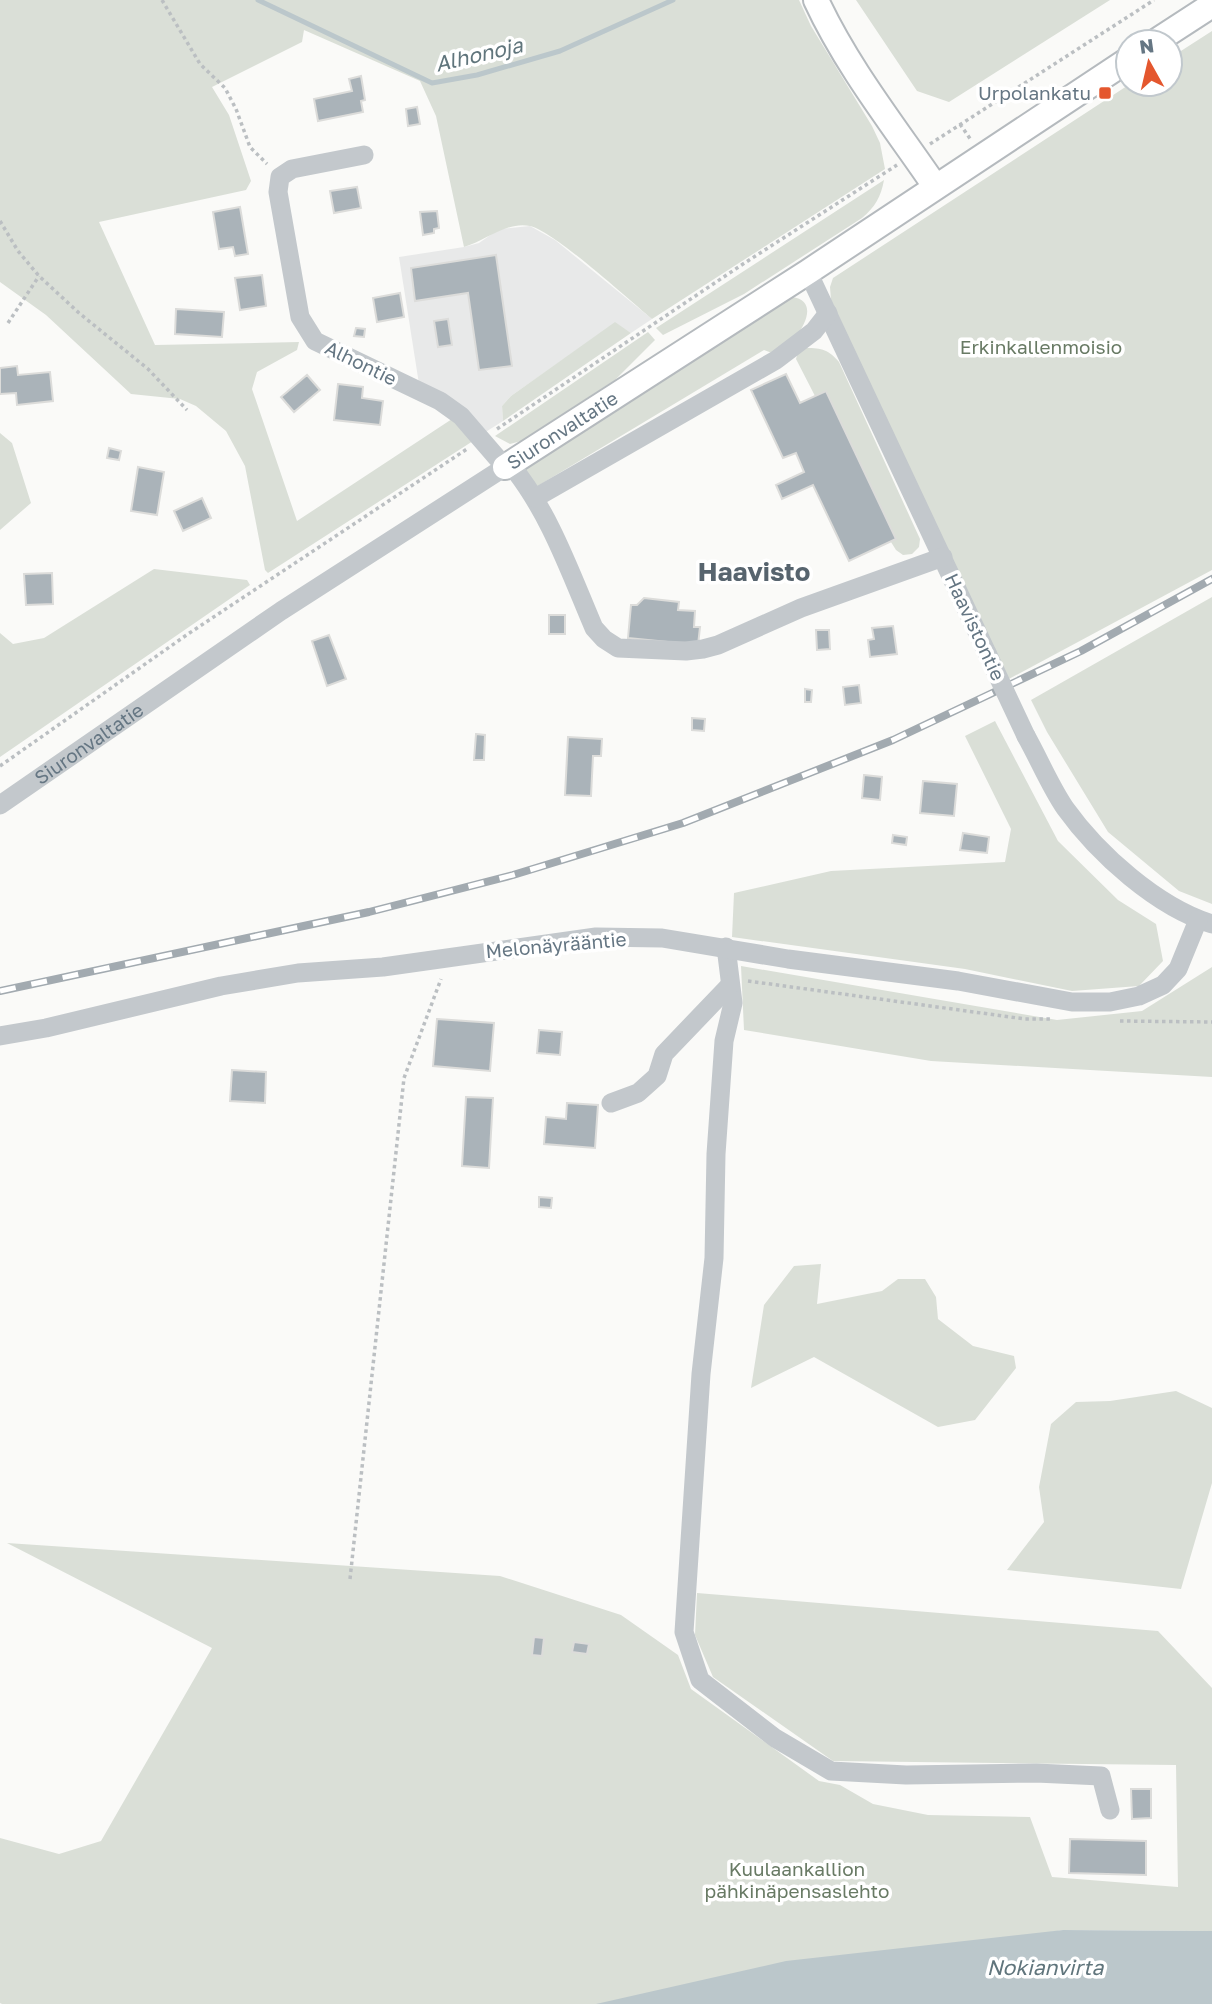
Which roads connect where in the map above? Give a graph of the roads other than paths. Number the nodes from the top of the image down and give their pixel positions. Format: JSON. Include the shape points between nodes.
{"nodes":[{"id":1,"x":817,"y":0,"type":"edge"},
{"id":2,"x":1212,"y":5,"type":"edge"},
{"id":3,"x":1177,"y":28,"type":"edge"},
{"id":4,"x":1114,"y":69,"type":"edge"},
{"id":5,"x":364,"y":155,"type":"dead end"},
{"id":6,"x":935,"y":186,"type":"junction"},
{"id":7,"x":808,"y":272,"type":"junction"},
{"id":8,"x":828,"y":313,"type":"junction"},
{"id":9,"x":508,"y":465,"type":"junction"},
{"id":10,"x":535,"y":498,"type":"junction"},
{"id":11,"x":943,"y":557,"type":"junction"},
{"id":12,"x":0,"y":805,"type":"edge"},
{"id":13,"x":1205,"y":922,"type":"edge"},
{"id":14,"x":726,"y":947,"type":"junction"},
{"id":15,"x":730,"y":982,"type":"junction"},
{"id":16,"x":0,"y":1036,"type":"edge"},
{"id":17,"x":611,"y":1103,"type":"dead end"},
{"id":18,"x":1110,"y":1810,"type":"dead end"}],
"edges":[{"from":1,"to":6,"type":"main road","via":[[869,91]]},
{"from":2,"to":3,"type":"main road"},
{"from":4,"to":6,"type":"main road","name":"Siuronvaltatie"},
{"from":5,"to":9,"type":"street","name":"Alhontie","via":[[292,169],[280,177],[300,317],[306,330],[315,341],[440,401],[460,415]]},
{"from":6,"to":7,"type":"main road","name":"Siuronvaltatie"},
{"from":7,"to":8,"type":"street","name":"Haavistontie"},
{"from":7,"to":9,"type":"main road","name":"Siuronvaltatie"},
{"from":8,"to":10,"type":"street","via":[[814,331],[776,360]]},
{"from":8,"to":11,"type":"street","name":"Haavistontie"},
{"from":9,"to":10,"type":"street","name":"Alhontie"},
{"from":9,"to":12,"type":"street","name":"Siuronvaltatie","via":[[281,611]]},
{"from":10,"to":11,"type":"street","name":"Alhontie","via":[[594,628],[618,648],[703,649]]},
{"from":11,"to":13,"type":"street","name":"Haavistontie","bridge":true,"via":[[1026,736],[1065,807],[1107,857],[1141,886]]},
{"from":13,"to":14,"type":"street","name":"Melonäyrääntie","via":[[1178,969],[1163,985],[1110,1002],[1072,1002]]},
{"from":14,"to":15,"type":"street"},
{"from":14,"to":16,"type":"street","name":"Melonäyrääntie","via":[[662,938],[596,937],[383,967],[298,973]]},
{"from":15,"to":17,"type":"street","via":[[664,1054],[657,1076],[638,1093]]},
{"from":15,"to":18,"type":"street","via":[[733,1003],[724,1041],[714,1258],[701,1374],[684,1632],[701,1679],[775,1738],[831,1771],[1101,1776]]}]}
